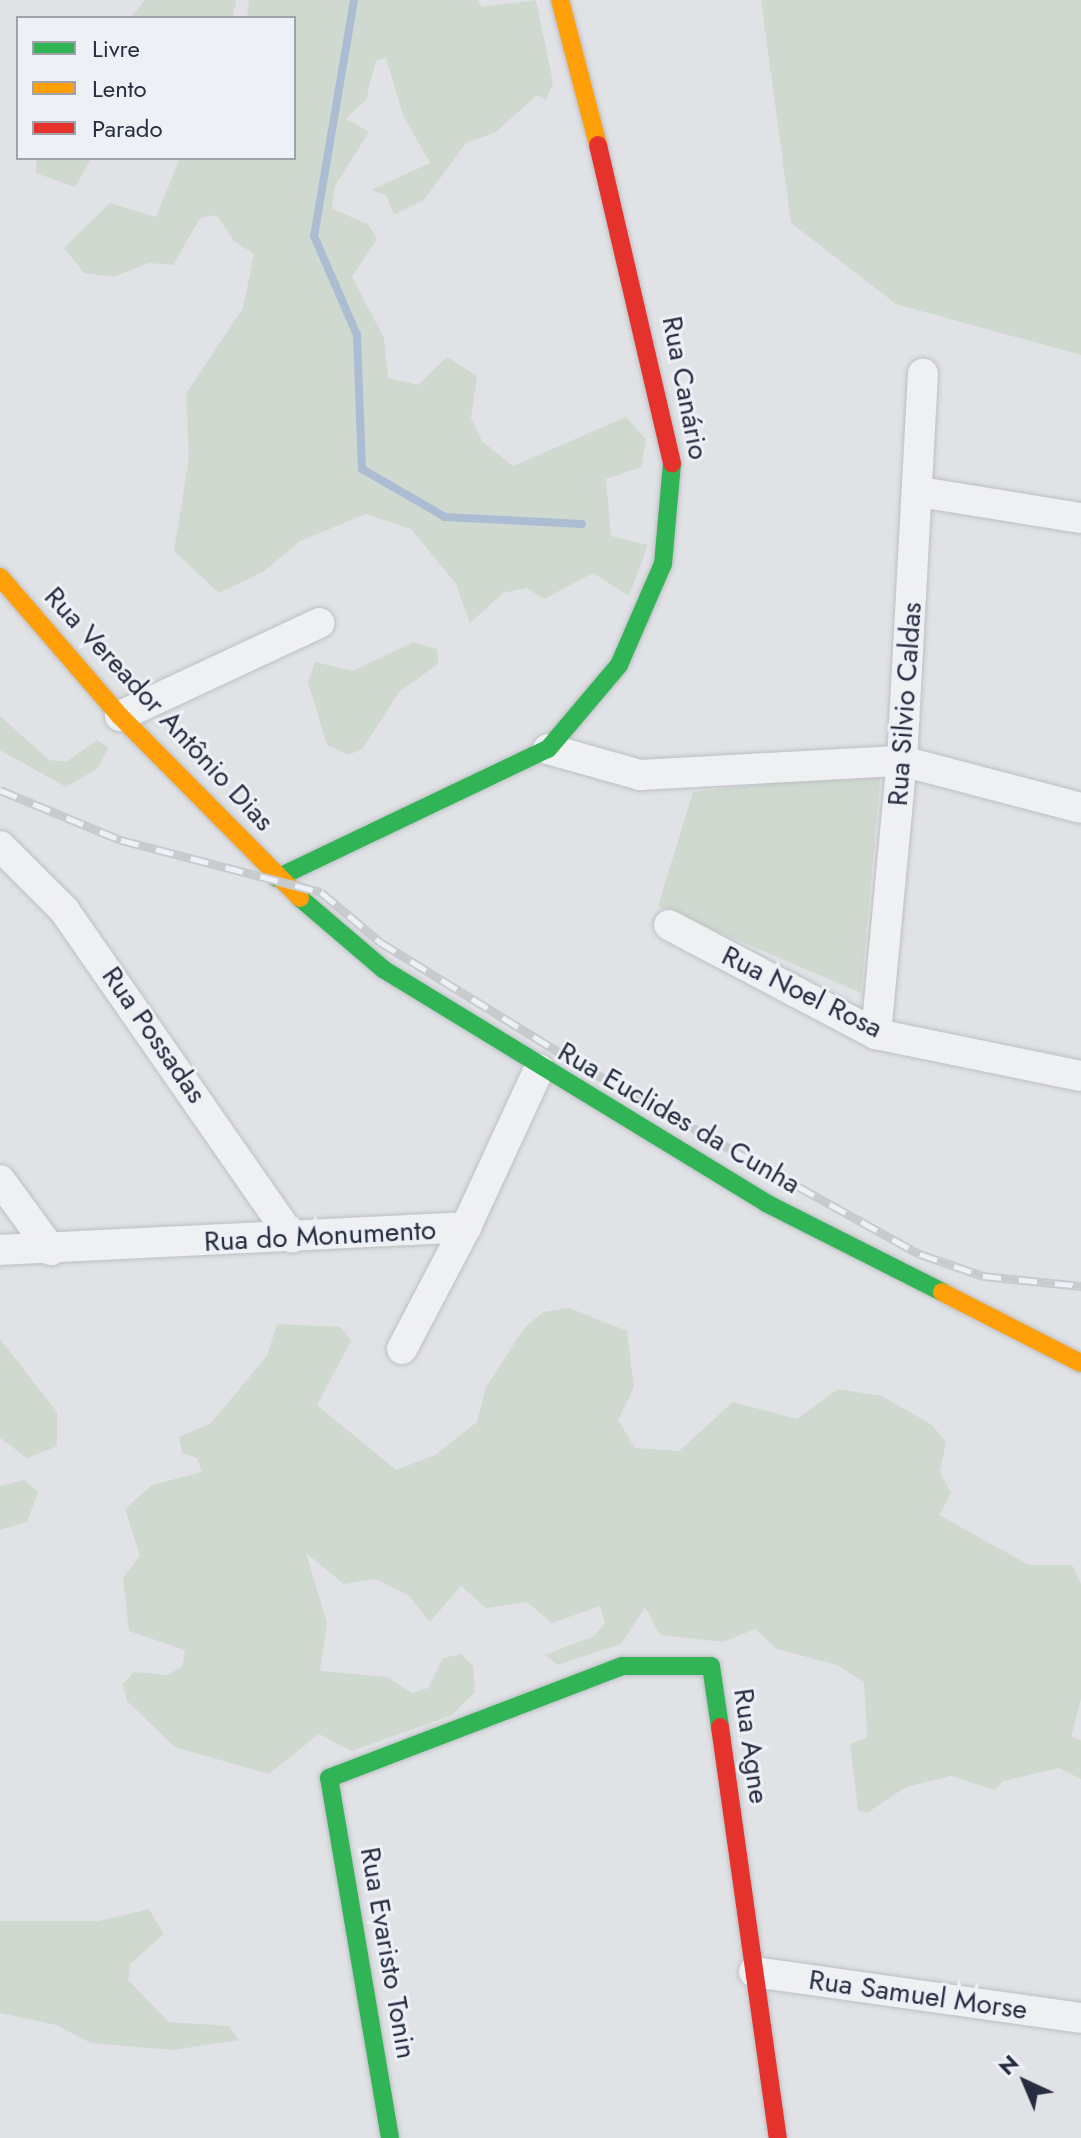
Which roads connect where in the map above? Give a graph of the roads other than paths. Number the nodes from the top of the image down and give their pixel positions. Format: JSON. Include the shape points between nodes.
{"nodes":[{"id":1,"x":560,"y":0,"type":"edge"},
{"id":2,"x":923,"y":374,"type":"dead end"},
{"id":3,"x":920,"y":492,"type":"junction"},
{"id":4,"x":1081,"y":518,"type":"edge"},
{"id":5,"x":0,"y":577,"type":"edge"},
{"id":6,"x":319,"y":623,"type":"dead end"},
{"id":7,"x":120,"y":716,"type":"junction"},
{"id":8,"x":548,"y":749,"type":"junction"},
{"id":9,"x":902,"y":761,"type":"junction"},
{"id":10,"x":1081,"y":808,"type":"edge"},
{"id":11,"x":0,"y":846,"type":"edge"},
{"id":12,"x":277,"y":878,"type":"junction"},
{"id":13,"x":669,"y":925,"type":"dead end"},
{"id":14,"x":876,"y":1034,"type":"junction"},
{"id":15,"x":539,"y":1069,"type":"junction"},
{"id":16,"x":1081,"y":1076,"type":"edge"},
{"id":17,"x":0,"y":1180,"type":"edge"},
{"id":18,"x":466,"y":1227,"type":"junction"},
{"id":19,"x":292,"y":1238,"type":"junction"},
{"id":20,"x":0,"y":1250,"type":"edge"},
{"id":21,"x":51,"y":1250,"type":"junction"},
{"id":22,"x":402,"y":1349,"type":"dead end"},
{"id":23,"x":1081,"y":1363,"type":"edge"},
{"id":24,"x":329,"y":1778,"type":"joint"},
{"id":25,"x":754,"y":1972,"type":"junction"},
{"id":26,"x":1081,"y":2018,"type":"edge"},
{"id":27,"x":390,"y":2138,"type":"edge"},
{"id":28,"x":778,"y":2138,"type":"edge"}],
"edges":[{"from":1,"to":8,"type":"street","name":"Rua Canário","via":[[644,319],[674,476],[663,564],[619,665]]},
{"from":2,"to":3,"type":"street","name":"Rua Silvio Caldas"},
{"from":3,"to":4,"type":"street"},
{"from":3,"to":9,"type":"street","name":"Rua Silvio Caldas"},
{"from":5,"to":7,"type":"street","name":"Rua Vereador Antônio Dias"},
{"from":6,"to":7,"type":"street"},
{"from":7,"to":12,"type":"street","name":"Rua Vereador Antônio Dias"},
{"from":8,"to":9,"type":"street","via":[[640,775]]},
{"from":8,"to":12,"type":"street","name":"Rua Canário"},
{"from":9,"to":10,"type":"street"},
{"from":9,"to":14,"type":"street","name":"Rua Silvio Caldas"},
{"from":11,"to":19,"type":"street","name":"Rua Possadas","via":[[64,910]]},
{"from":12,"to":15,"type":"street","name":"Rua Euclides da Cunha","via":[[383,969]]},
{"from":13,"to":14,"type":"street","name":"Rua Noel Rosa"},
{"from":14,"to":16,"type":"street","name":"Rua Noel Rosa"},
{"from":15,"to":18,"type":"street","name":"Rua do Monumento"},
{"from":15,"to":23,"type":"street","name":"Rua Euclides da Cunha","via":[[766,1203]]},
{"from":17,"to":21,"type":"street"},
{"from":18,"to":19,"type":"street","name":"Rua do Monumento"},
{"from":18,"to":22,"type":"street"},
{"from":19,"to":21,"type":"street","name":"Rua do Monumento"},
{"from":20,"to":21,"type":"street","name":"Rua do Monumento"},
{"from":24,"to":25,"type":"street","name":"Rua Agne","via":[[622,1666],[711,1666]]},
{"from":24,"to":27,"type":"street","name":"Rua Evaristo Tonin"},
{"from":25,"to":26,"type":"street","name":"Rua Samuel Morse"},
{"from":25,"to":28,"type":"street","name":"Rua Agne"}]}
